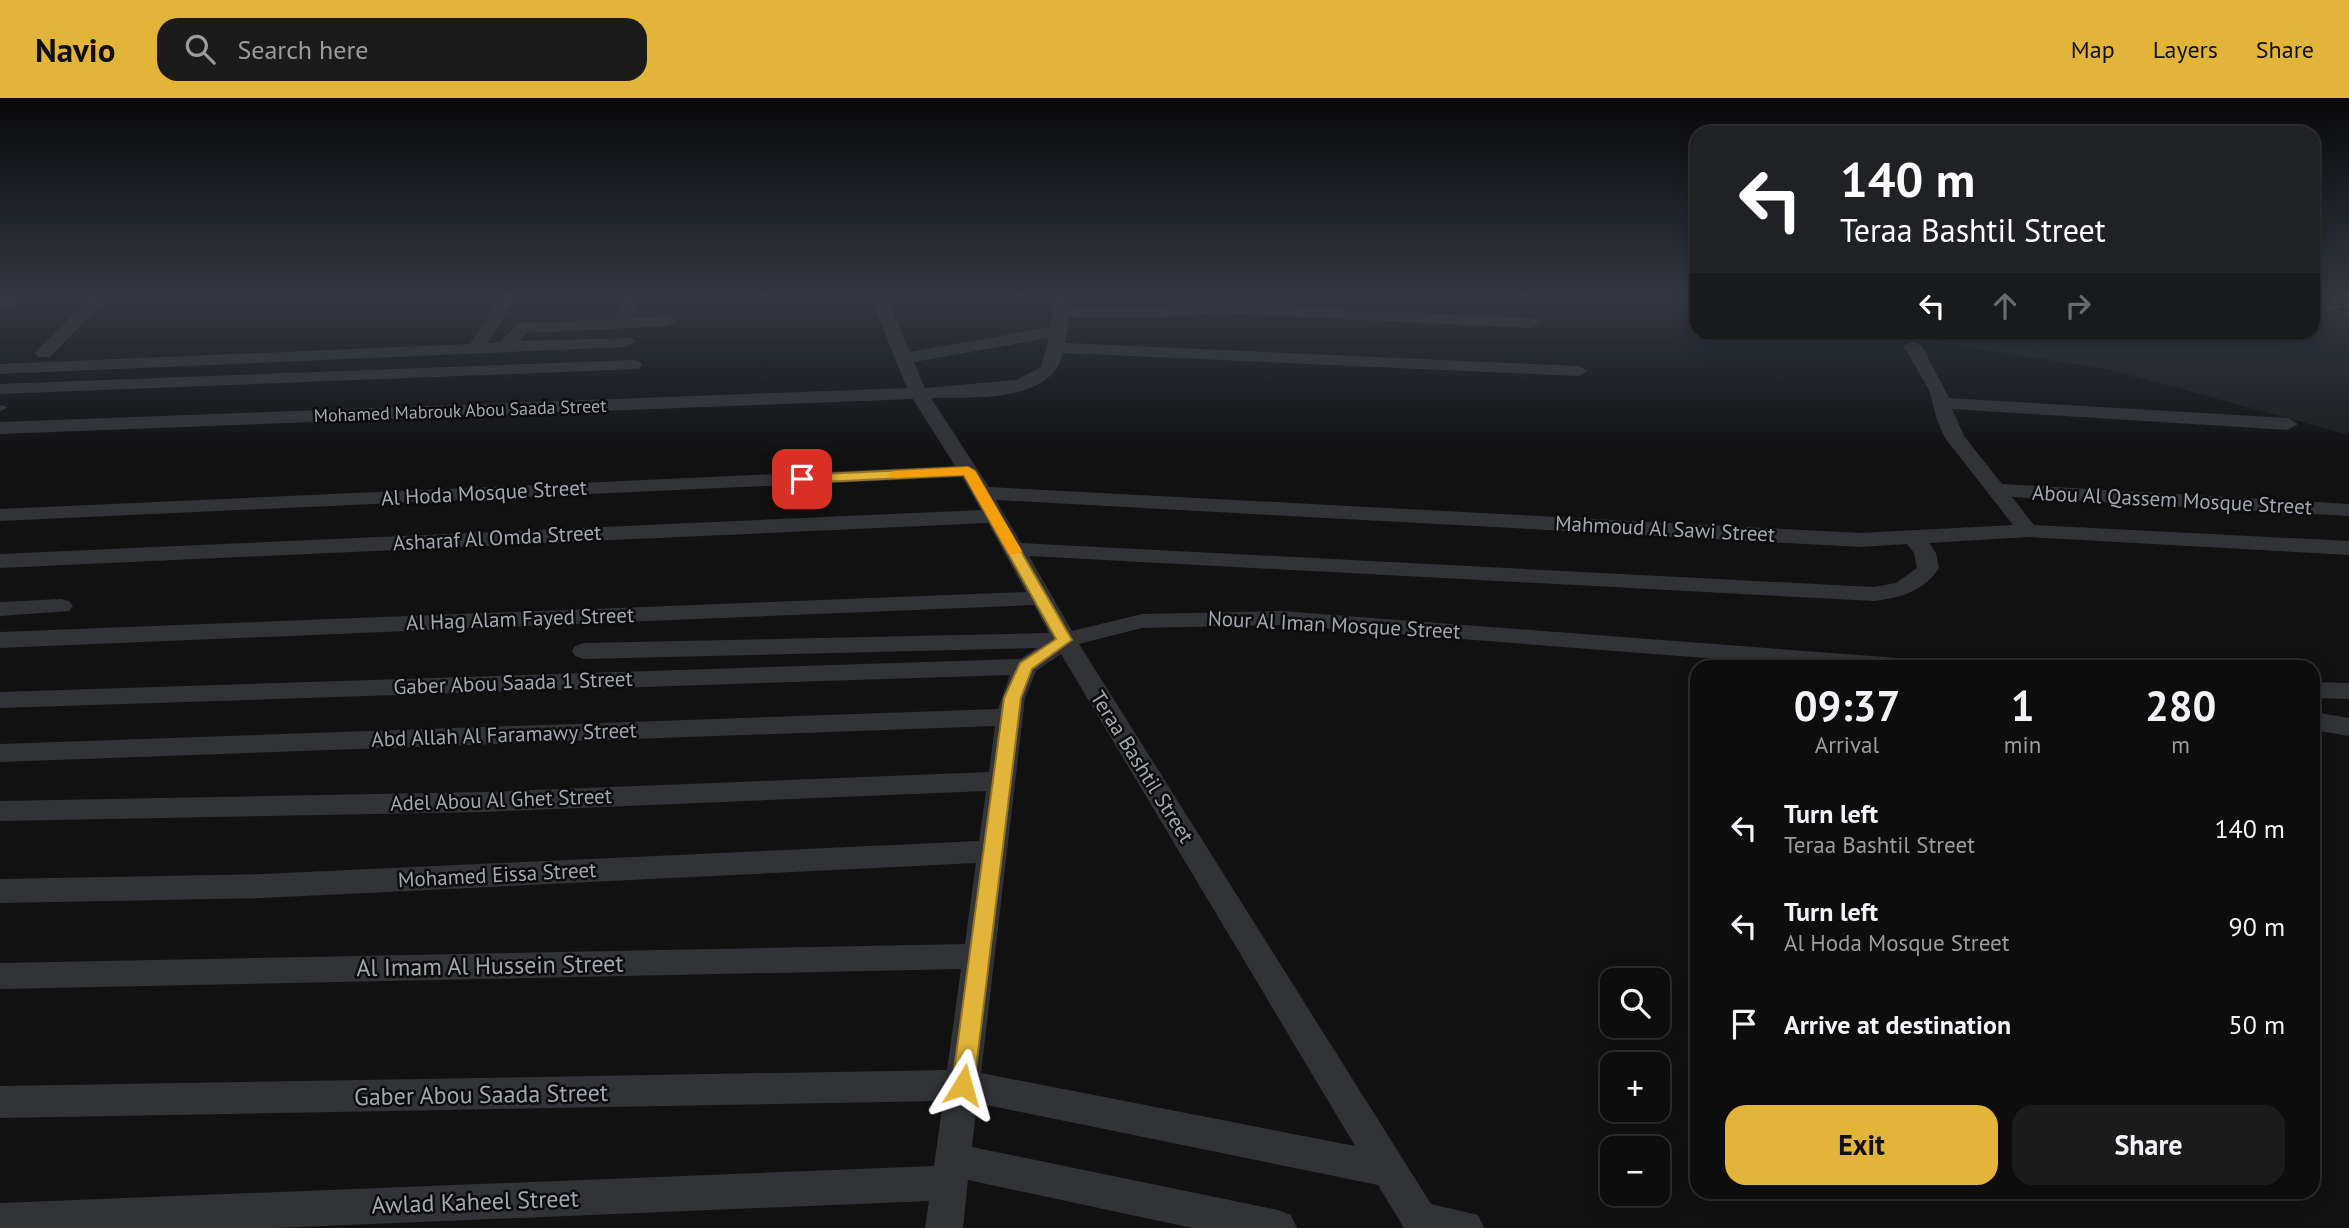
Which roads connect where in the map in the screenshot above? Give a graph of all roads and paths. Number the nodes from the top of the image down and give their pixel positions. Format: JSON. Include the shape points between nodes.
{"nodes":[{"id":1,"x":48,"y":349,"type":"edge"},
{"id":2,"x":475,"y":349,"type":"joint"},
{"id":3,"x":479,"y":349,"type":"edge"},
{"id":4,"x":901,"y":349,"type":"edge"},
{"id":5,"x":980,"y":349,"type":"edge"},
{"id":6,"x":1055,"y":349,"type":"edge"},
{"id":7,"x":1216,"y":349,"type":"edge"},
{"id":8,"x":1914,"y":349,"type":"edge"},
{"id":9,"x":44,"y":353,"type":"dead end"},
{"id":10,"x":905,"y":358,"type":"junction"},
{"id":11,"x":633,"y":365,"type":"dead end"},
{"id":12,"x":0,"y":369,"type":"edge"},
{"id":13,"x":1579,"y":371,"type":"dead end"},
{"id":14,"x":0,"y":389,"type":"edge"},
{"id":15,"x":919,"y":394,"type":"junction"},
{"id":16,"x":1943,"y":403,"type":"junction"},
{"id":17,"x":2288,"y":424,"type":"dead end"},
{"id":18,"x":0,"y":428,"type":"edge"},
{"id":19,"x":1996,"y":490,"type":"junction"},
{"id":20,"x":981,"y":493,"type":"junction"},
{"id":21,"x":2349,"y":510,"type":"edge"},
{"id":22,"x":0,"y":515,"type":"edge"},
{"id":23,"x":2028,"y":531,"type":"junction"},
{"id":24,"x":1913,"y":537,"type":"junction"},
{"id":25,"x":2349,"y":548,"type":"edge"},
{"id":26,"x":1013,"y":549,"type":"junction"},
{"id":27,"x":0,"y":561,"type":"edge"},
{"id":28,"x":1041,"y":598,"type":"junction"},
{"id":29,"x":61,"y":606,"type":"dead end"},
{"id":30,"x":0,"y":609,"type":"edge"},
{"id":31,"x":0,"y":640,"type":"edge"},
{"id":32,"x":1065,"y":640,"type":"junction"},
{"id":33,"x":584,"y":651,"type":"dead end"},
{"id":34,"x":1836,"y":660,"type":"edge"},
{"id":35,"x":1026,"y":667,"type":"junction"},
{"id":36,"x":2320,"y":690,"type":"edge"},
{"id":37,"x":2349,"y":691,"type":"edge"},
{"id":38,"x":0,"y":700,"type":"edge"},
{"id":39,"x":1009,"y":717,"type":"junction"},
{"id":40,"x":2320,"y":722,"type":"edge"},
{"id":41,"x":2349,"y":727,"type":"edge"},
{"id":42,"x":0,"y":753,"type":"edge"},
{"id":43,"x":1003,"y":781,"type":"junction"},
{"id":44,"x":0,"y":811,"type":"edge"},
{"id":45,"x":994,"y":851,"type":"junction"},
{"id":46,"x":0,"y":891,"type":"edge"},
{"id":47,"x":980,"y":956,"type":"junction"},
{"id":48,"x":0,"y":976,"type":"edge"},
{"id":49,"x":963,"y":1085,"type":"junction"},
{"id":50,"x":0,"y":1102,"type":"edge"},
{"id":51,"x":1390,"y":1170,"type":"junction"},
{"id":52,"x":951,"y":1171,"type":"junction"},
{"id":53,"x":0,"y":1221,"type":"edge"},
{"id":54,"x":1423,"y":1224,"type":"edge"},
{"id":55,"x":944,"y":1228,"type":"edge"},
{"id":56,"x":1278,"y":1228,"type":"edge"},
{"id":57,"x":1465,"y":1228,"type":"edge"}],
"edges":[{"from":1,"to":9,"type":"street"},
{"from":2,"to":3,"type":"street"},
{"from":2,"to":12,"type":"street"},
{"from":4,"to":10,"type":"street","name":"Teraa Bashtil Street"},
{"from":5,"to":10,"type":"street"},
{"from":6,"to":15,"type":"street","name":"Mohamed Mabrouk Abou Saada Street","via":[[1047,372],[1026,384]]},
{"from":7,"to":13,"type":"street"},
{"from":8,"to":16,"type":"street"},
{"from":10,"to":15,"type":"street","name":"Teraa Bashtil Street"},
{"from":11,"to":14,"type":"street"},
{"from":15,"to":18,"type":"street","name":"Mohamed Mabrouk Abou Saada Street"},
{"from":15,"to":20,"type":"street","name":"Teraa Bashtil Street"},
{"from":16,"to":17,"type":"street"},
{"from":16,"to":19,"type":"street","via":[[1950,429]]},
{"from":19,"to":21,"type":"street","name":"Abou Al Qassem Mosque Street"},
{"from":19,"to":23,"type":"street"},
{"from":20,"to":22,"type":"street","name":"Al Hoda Mosque Street"},
{"from":20,"to":24,"type":"street","name":"Mahmoud Al Sawi Street","via":[[1860,540]]},
{"from":20,"to":26,"type":"street","name":"Teraa Bashtil Street"},
{"from":20,"to":27,"type":"street","name":"Asharaf Al Omda Street"},
{"from":23,"to":24,"type":"street","name":"Mahmoud Al Sawi Street"},
{"from":23,"to":25,"type":"street","name":"Mahmoud Al Sawi Street"},
{"from":24,"to":26,"type":"street","via":[[1925,553],[1928,568],[1919,582],[1874,594]]},
{"from":26,"to":28,"type":"street","name":"Teraa Bashtil Street"},
{"from":28,"to":31,"type":"street","name":"Al Hag Alam Fayed Street"},
{"from":28,"to":32,"type":"street","name":"Teraa Bashtil Street"},
{"from":29,"to":30,"type":"street"},
{"from":32,"to":33,"type":"street"},
{"from":32,"to":34,"type":"street","name":"Nour Al Iman Mosque Street","via":[[1142,621],[1281,618]]},
{"from":32,"to":35,"type":"street","name":"Nour Al Iman Mosque Street"},
{"from":32,"to":51,"type":"street","name":"Teraa Bashtil Street"},
{"from":35,"to":38,"type":"street","name":"Gaber Abou Saada 1 Street"},
{"from":35,"to":39,"type":"street"},
{"from":36,"to":37,"type":"street"},
{"from":39,"to":42,"type":"street","name":"Abd Allah Al Faramawy Street"},
{"from":39,"to":43,"type":"street"},
{"from":40,"to":41,"type":"street"},
{"from":43,"to":44,"type":"street","name":"Adel Abou Al Ghet Street","via":[[482,802]]},
{"from":43,"to":45,"type":"street"},
{"from":45,"to":46,"type":"street","name":"Mohamed Eissa Street","via":[[263,886]]},
{"from":45,"to":47,"type":"street"},
{"from":47,"to":48,"type":"street","name":"Al Imam Al Hussein Street"},
{"from":47,"to":49,"type":"street"},
{"from":49,"to":50,"type":"street","name":"Gaber Abou Saada Street"},
{"from":49,"to":51,"type":"street","name":"Gaber Abou Saada Street"},
{"from":49,"to":52,"type":"street"},
{"from":51,"to":54,"type":"street","name":"Teraa Bashtil Street"},
{"from":52,"to":53,"type":"street","name":"Awlad Kaheel Street"},
{"from":52,"to":55,"type":"street"},
{"from":52,"to":56,"type":"street","name":"Awlad Kaheel Street"},
{"from":54,"to":57,"type":"street"}]}
